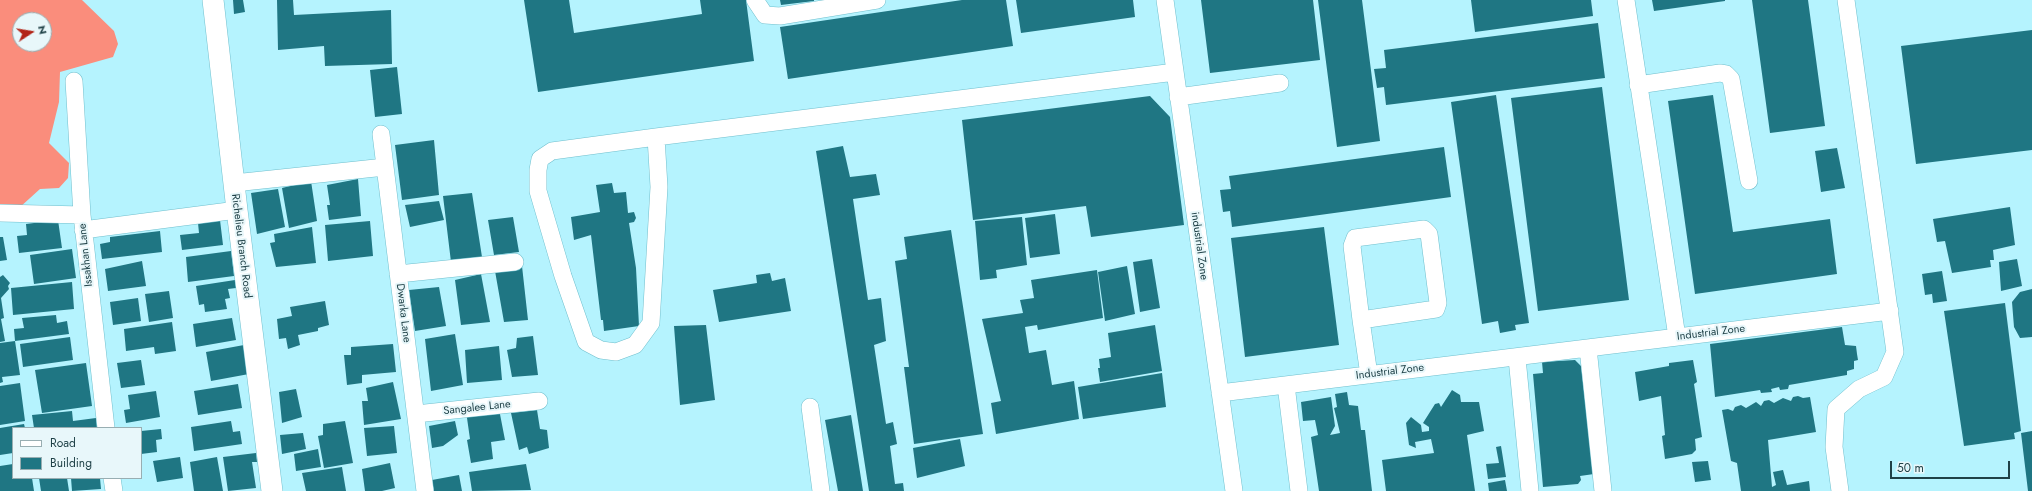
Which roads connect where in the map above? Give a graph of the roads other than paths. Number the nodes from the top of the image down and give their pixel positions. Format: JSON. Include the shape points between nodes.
{"nodes":[{"id":1,"x":213,"y":0,"type":"edge"},
{"id":2,"x":755,"y":0,"type":"edge"},
{"id":3,"x":877,"y":0,"type":"edge"},
{"id":4,"x":1165,"y":0,"type":"edge"},
{"id":5,"x":1626,"y":0,"type":"edge"},
{"id":6,"x":1846,"y":0,"type":"edge"},
{"id":7,"x":1175,"y":72,"type":"junction"},
{"id":8,"x":74,"y":81,"type":"dead end"},
{"id":9,"x":1280,"y":83,"type":"dead end"},
{"id":10,"x":1638,"y":85,"type":"junction"},
{"id":11,"x":1178,"y":97,"type":"junction"},
{"id":12,"x":381,"y":134,"type":"dead end"},
{"id":13,"x":656,"y":137,"type":"junction"},
{"id":14,"x":385,"y":167,"type":"junction"},
{"id":15,"x":1749,"y":181,"type":"dead end"},
{"id":16,"x":234,"y":183,"type":"junction"},
{"id":17,"x":237,"y":210,"type":"junction"},
{"id":18,"x":0,"y":213,"type":"edge"},
{"id":19,"x":83,"y":223,"type":"junction"},
{"id":20,"x":515,"y":262,"type":"dead end"},
{"id":21,"x":398,"y":274,"type":"junction"},
{"id":22,"x":1890,"y":311,"type":"junction"},
{"id":23,"x":1361,"y":320,"type":"junction"},
{"id":24,"x":1677,"y":337,"type":"junction"},
{"id":25,"x":1588,"y":348,"type":"junction"},
{"id":26,"x":1517,"y":358,"type":"junction"},
{"id":27,"x":1368,"y":375,"type":"junction"},
{"id":28,"x":1286,"y":385,"type":"junction"},
{"id":29,"x":1220,"y":393,"type":"junction"},
{"id":30,"x":539,"y":401,"type":"dead end"},
{"id":31,"x":810,"y":407,"type":"dead end"},
{"id":32,"x":416,"y":414,"type":"junction"},
{"id":33,"x":106,"y":427,"type":"edge"},
{"id":34,"x":112,"y":479,"type":"edge"},
{"id":35,"x":114,"y":491,"type":"edge"},
{"id":36,"x":272,"y":491,"type":"edge"},
{"id":37,"x":425,"y":491,"type":"edge"},
{"id":38,"x":821,"y":491,"type":"edge"},
{"id":39,"x":1234,"y":491,"type":"edge"},
{"id":40,"x":1299,"y":491,"type":"edge"},
{"id":41,"x":1530,"y":491,"type":"edge"},
{"id":42,"x":1603,"y":491,"type":"edge"},
{"id":43,"x":1840,"y":491,"type":"edge"}],
"edges":[{"from":1,"to":16,"type":"main road","name":"Richelieu Branch Road"},
{"from":2,"to":3,"type":"street","via":[[765,15],[780,16]]},
{"from":4,"to":7,"type":"street","name":"industrial Zone"},
{"from":5,"to":10,"type":"street"},
{"from":6,"to":22,"type":"street"},
{"from":7,"to":11,"type":"street","name":"industrial Zone"},
{"from":7,"to":13,"type":"street"},
{"from":8,"to":19,"type":"street","name":"Issakhan Lane"},
{"from":9,"to":11,"type":"street"},
{"from":10,"to":15,"type":"street","via":[[1720,72],[1726,74],[1731,79]]},
{"from":10,"to":24,"type":"street"},
{"from":11,"to":29,"type":"street","name":"industrial Zone"},
{"from":12,"to":14,"type":"street","name":"Dwarka Lane"},
{"from":13,"to":13,"type":"street","via":[[552,151],[540,159],[538,191],[563,276],[586,342],[601,350],[616,352],[635,345],[651,323],[659,187]]},
{"from":14,"to":16,"type":"street"},
{"from":14,"to":21,"type":"street","name":"Dwarka Lane"},
{"from":16,"to":17,"type":"main road","name":"Richelieu Branch Road"},
{"from":17,"to":19,"type":"street"},
{"from":17,"to":36,"type":"main road","name":"Richelieu Branch Road"},
{"from":18,"to":19,"type":"street"},
{"from":19,"to":33,"type":"street","name":"Issakhan Lane"},
{"from":20,"to":21,"type":"street"},
{"from":21,"to":32,"type":"street","name":"Dwarka Lane"},
{"from":22,"to":24,"type":"street","name":"Industrial Zone"},
{"from":22,"to":43,"type":"street","via":[[1895,352],[1884,377],[1859,389],[1836,409],[1834,447]]},
{"from":23,"to":23,"type":"street","via":[[1352,246],[1355,238],[1424,229],[1428,234],[1438,302],[1436,309]]},
{"from":23,"to":27,"type":"street"},
{"from":24,"to":25,"type":"street","name":"Industrial Zone"},
{"from":25,"to":26,"type":"street","name":"Industrial Zone"},
{"from":25,"to":42,"type":"street"},
{"from":26,"to":27,"type":"street","name":"Industrial Zone"},
{"from":26,"to":41,"type":"street"},
{"from":27,"to":28,"type":"street","name":"Industrial Zone"},
{"from":28,"to":29,"type":"street","name":"Industrial Zone"},
{"from":28,"to":40,"type":"street"},
{"from":29,"to":39,"type":"street","name":"industrial Zone"},
{"from":30,"to":32,"type":"street","name":"Sangalee Lane"},
{"from":31,"to":38,"type":"street"},
{"from":32,"to":37,"type":"street","name":"Dwarka Lane"},
{"from":34,"to":35,"type":"street"}]}
